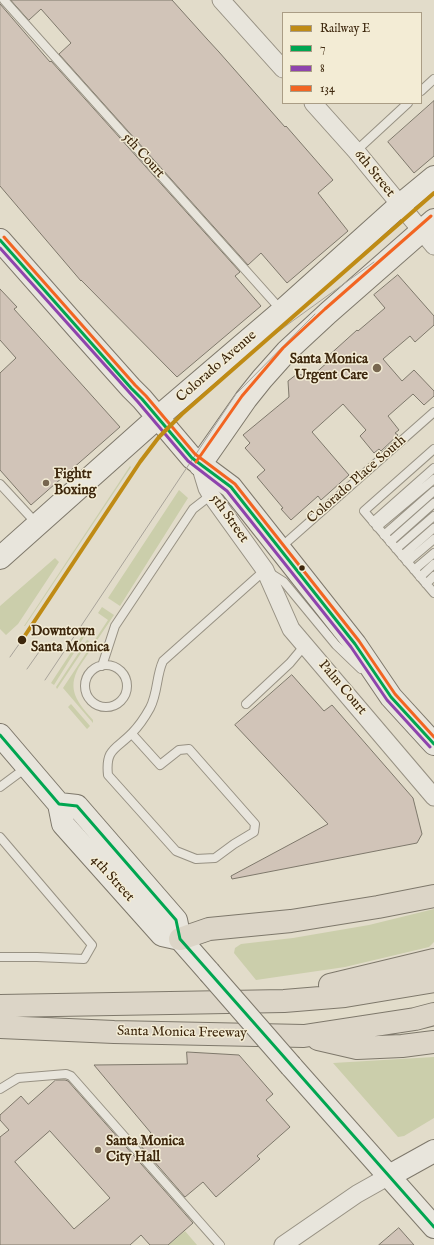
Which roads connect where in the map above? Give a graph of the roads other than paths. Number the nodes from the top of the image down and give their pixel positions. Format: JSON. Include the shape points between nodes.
{"nodes":[{"id":1,"x":4,"y":0,"type":"edge"},
{"id":2,"x":221,"y":0,"type":"edge"},
{"id":3,"x":282,"y":68,"type":"edge"},
{"id":4,"x":434,"y":79,"type":"edge"},
{"id":5,"x":422,"y":90,"type":"edge"},
{"id":6,"x":314,"y":104,"type":"edge"},
{"id":7,"x":407,"y":104,"type":"edge"},
{"id":8,"x":356,"y":151,"type":"junction"},
{"id":9,"x":434,"y":177,"type":"edge"},
{"id":10,"x":400,"y":205,"type":"junction"},
{"id":11,"x":430,"y":232,"type":"edge"},
{"id":12,"x":0,"y":240,"type":"edge"},
{"id":13,"x":282,"y":311,"type":"junction"},
{"id":14,"x":434,"y":412,"type":"edge"},
{"id":15,"x":157,"y":418,"type":"junction"},
{"id":16,"x":434,"y":449,"type":"edge"},
{"id":17,"x":200,"y":465,"type":"junction"},
{"id":18,"x":434,"y":468,"type":"edge"},
{"id":19,"x":434,"y":479,"type":"edge"},
{"id":20,"x":0,"y":484,"type":"edge"},
{"id":21,"x":434,"y":491,"type":"edge"},
{"id":22,"x":211,"y":495,"type":"junction"},
{"id":23,"x":434,"y":503,"type":"edge"},
{"id":24,"x":434,"y":516,"type":"edge"},
{"id":25,"x":375,"y":524,"type":"junction"},
{"id":26,"x":38,"y":525,"type":"junction"},
{"id":27,"x":434,"y":528,"type":"edge"},
{"id":28,"x":384,"y":535,"type":"junction"},
{"id":29,"x":434,"y":539,"type":"edge"},
{"id":30,"x":390,"y":542,"type":"junction"},
{"id":31,"x":279,"y":548,"type":"junction"},
{"id":32,"x":396,"y":549,"type":"junction"},
{"id":33,"x":434,"y":553,"type":"edge"},
{"id":34,"x":0,"y":558,"type":"edge"},
{"id":35,"x":405,"y":559,"type":"junction"},
{"id":36,"x":434,"y":564,"type":"edge"},
{"id":37,"x":265,"y":570,"type":"junction"},
{"id":38,"x":414,"y":570,"type":"junction"},
{"id":39,"x":434,"y":576,"type":"edge"},
{"id":40,"x":420,"y":577,"type":"junction"},
{"id":41,"x":431,"y":589,"type":"edge"},
{"id":42,"x":305,"y":645,"type":"junction"},
{"id":43,"x":102,"y":666,"type":"junction"},
{"id":44,"x":391,"y":697,"type":"junction"},
{"id":45,"x":246,"y":704,"type":"dead end"},
{"id":46,"x":132,"y":734,"type":"junction"},
{"id":47,"x":0,"y":735,"type":"edge"},
{"id":48,"x":434,"y":744,"type":"edge"},
{"id":49,"x":27,"y":767,"type":"junction"},
{"id":50,"x":0,"y":787,"type":"edge"},
{"id":51,"x":434,"y":797,"type":"edge"},
{"id":52,"x":0,"y":837,"type":"edge"},
{"id":53,"x":434,"y":896,"type":"edge"},
{"id":54,"x":180,"y":939,"type":"junction"},
{"id":55,"x":0,"y":957,"type":"edge"},
{"id":56,"x":434,"y":960,"type":"edge"},
{"id":57,"x":434,"y":982,"type":"edge"},
{"id":58,"x":220,"y":1002,"type":"junction"},
{"id":59,"x":0,"y":1006,"type":"edge"},
{"id":60,"x":434,"y":1014,"type":"edge"},
{"id":61,"x":0,"y":1027,"type":"edge"},
{"id":62,"x":304,"y":1036,"type":"junction"},
{"id":63,"x":434,"y":1042,"type":"edge"},
{"id":64,"x":0,"y":1089,"type":"edge"},
{"id":65,"x":434,"y":1151,"type":"edge"},
{"id":66,"x":389,"y":1176,"type":"junction"},
{"id":67,"x":434,"y":1226,"type":"edge"},
{"id":68,"x":220,"y":1245,"type":"edge"},
{"id":69,"x":283,"y":1245,"type":"edge"}],
"edges":[{"from":1,"to":13,"type":"lane","name":"5th Court"},
{"from":2,"to":3,"type":"street"},
{"from":4,"to":5,"type":"lane"},
{"from":6,"to":8,"type":"street","name":"6th Street"},
{"from":7,"to":8,"type":"lane"},
{"from":8,"to":10,"type":"street","name":"6th Street"},
{"from":9,"to":10,"type":"main road","name":"Colorado Avenue"},
{"from":10,"to":11,"type":"street","name":"6th Street"},
{"from":10,"to":13,"type":"main road","name":"Colorado Avenue"},
{"from":11,"to":17,"type":"main road","via":[[328,313],[287,351],[262,378]]},
{"from":12,"to":15,"type":"main road","name":"5th Street"},
{"from":13,"to":15,"type":"main road","name":"Colorado Avenue"},
{"from":14,"to":31,"type":"lane","name":"Colorado Place South"},
{"from":15,"to":17,"type":"main road","name":"5th Street"},
{"from":15,"to":26,"type":"main road","name":"Colorado Avenue"},
{"from":16,"to":25,"type":"lane","via":[[364,511]]},
{"from":17,"to":22,"type":"street","name":"5th Street"},
{"from":17,"to":31,"type":"main road","name":"5th Street","via":[[231,487]]},
{"from":18,"to":25,"type":"lane"},
{"from":19,"to":25,"type":"lane"},
{"from":20,"to":26,"type":"lane"},
{"from":21,"to":28,"type":"lane"},
{"from":22,"to":37,"type":"street","name":"5th Street"},
{"from":22,"to":43,"type":"lane","via":[[193,509],[115,626]]},
{"from":23,"to":30,"type":"lane"},
{"from":24,"to":32,"type":"lane"},
{"from":25,"to":28,"type":"lane"},
{"from":26,"to":34,"type":"main road","name":"Colorado Avenue"},
{"from":27,"to":35,"type":"lane"},
{"from":28,"to":30,"type":"lane"},
{"from":29,"to":35,"type":"lane"},
{"from":30,"to":32,"type":"lane"},
{"from":31,"to":44,"type":"main road","name":"5th Street","via":[[355,644]]},
{"from":32,"to":35,"type":"lane"},
{"from":33,"to":38,"type":"lane"},
{"from":35,"to":38,"type":"lane"},
{"from":36,"to":40,"type":"lane"},
{"from":37,"to":42,"type":"street","name":"Palm Court","via":[[291,629]]},
{"from":37,"to":44,"type":"lane","via":[[284,582],[336,645]]},
{"from":37,"to":46,"type":"lane","via":[[163,661],[154,698]]},
{"from":38,"to":40,"type":"lane"},
{"from":39,"to":41,"type":"lane"},
{"from":40,"to":41,"type":"lane"},
{"from":42,"to":45,"type":"lane","via":[[290,663]]},
{"from":42,"to":51,"type":"street","name":"Palm Court"},
{"from":43,"to":43,"type":"lane","via":[[96,668],[87,679],[86,692],[94,703],[100,706],[114,706],[127,691],[125,677],[116,668]]},
{"from":44,"to":48,"type":"main road","name":"5th Street"},
{"from":46,"to":46,"type":"lane","via":[[108,757],[108,775],[176,851],[196,859],[216,858],[254,832],[255,824],[189,749],[179,750],[160,765]]},
{"from":47,"to":49,"type":"main road","name":"4th Street"},
{"from":49,"to":50,"type":"lane"},
{"from":49,"to":54,"type":"main road","name":"4th Street","via":[[59,804],[77,806],[176,920]]},
{"from":52,"to":55,"type":"lane","via":[[92,945],[84,960]]},
{"from":53,"to":54,"type":"highway","via":[[291,920],[209,929]]},
{"from":54,"to":66,"type":"main road","name":"4th Street","bridge":true},
{"from":56,"to":58,"type":"highway","via":[[327,986]]},
{"from":57,"to":58,"type":"highway","name":"Santa Monica Freeway","via":[[345,996],[284,1001]]},
{"from":58,"to":59,"type":"highway","name":"Santa Monica Freeway"},
{"from":60,"to":62,"type":"highway","name":"Santa Monica Freeway"},
{"from":61,"to":62,"type":"highway","name":"Santa Monica Freeway"},
{"from":62,"to":63,"type":"highway","via":[[357,1048]]},
{"from":64,"to":68,"type":"lane","via":[[18,1078],[66,1074],[71,1076]]},
{"from":65,"to":66,"type":"main road"},
{"from":66,"to":67,"type":"main road","name":"4th Street"},
{"from":66,"to":69,"type":"street","via":[[357,1194]]}]}
